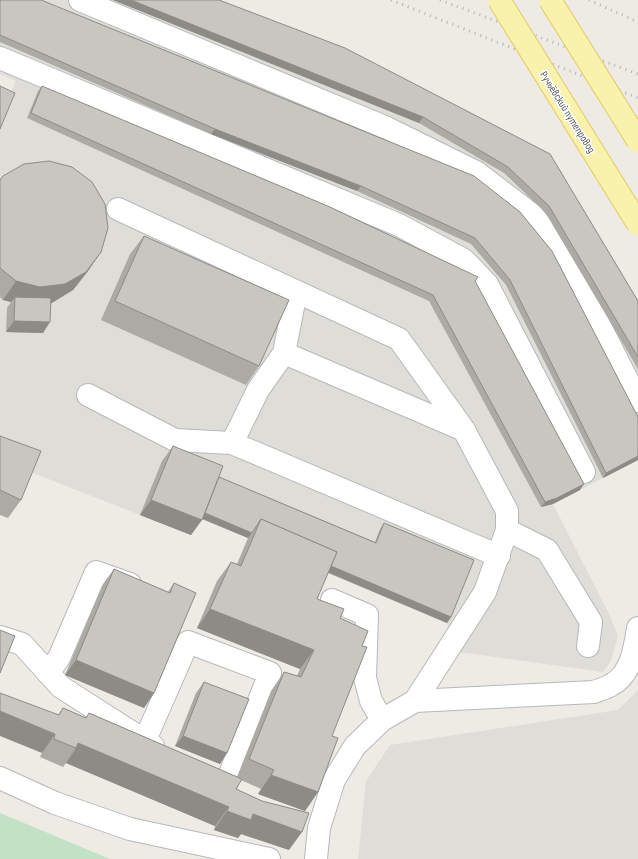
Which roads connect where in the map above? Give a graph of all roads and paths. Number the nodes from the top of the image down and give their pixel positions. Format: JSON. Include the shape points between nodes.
{"nodes":[{"id":1,"x":80,"y":0,"type":"edge"},
{"id":2,"x":499,"y":0,"type":"edge"},
{"id":3,"x":550,"y":0,"type":"edge"},
{"id":4,"x":0,"y":58,"type":"edge"},
{"id":5,"x":638,"y":141,"type":"edge"},
{"id":6,"x":118,"y":209,"type":"dead end"},
{"id":7,"x":638,"y":224,"type":"edge"},
{"id":8,"x":296,"y":292,"type":"junction"},
{"id":9,"x":284,"y":352,"type":"junction"},
{"id":10,"x":88,"y":396,"type":"dead end"},
{"id":11,"x":638,"y":401,"type":"edge"},
{"id":12,"x":464,"y":430,"type":"junction"},
{"id":13,"x":232,"y":444,"type":"junction"},
{"id":14,"x":584,"y":472,"type":"dead end"},
{"id":15,"x":507,"y":530,"type":"junction"},
{"id":16,"x":499,"y":556,"type":"junction"},
{"id":17,"x":130,"y":584,"type":"edge"},
{"id":18,"x":332,"y":600,"type":"dead end"},
{"id":19,"x":638,"y":628,"type":"edge"},
{"id":20,"x":0,"y":637,"type":"edge"},
{"id":21,"x":588,"y":646,"type":"dead end"},
{"id":22,"x":48,"y":673,"type":"junction"},
{"id":23,"x":415,"y":701,"type":"junction"},
{"id":24,"x":382,"y":720,"type":"junction"},
{"id":25,"x":145,"y":740,"type":"junction"},
{"id":26,"x":171,"y":756,"type":"edge"},
{"id":27,"x":205,"y":774,"type":"edge"},
{"id":28,"x":0,"y":778,"type":"edge"},
{"id":29,"x":298,"y":821,"type":"edge"},
{"id":30,"x":319,"y":828,"type":"junction"},
{"id":31,"x":269,"y":859,"type":"edge"},
{"id":32,"x":316,"y":859,"type":"edge"}],
"edges":[{"from":1,"to":11,"type":"lane","via":[[387,128],[476,172],[531,214],[561,249]]},
{"from":2,"to":7,"type":"main road","name":"Ручьёвский путепровод","bridge":true},
{"from":3,"to":5,"type":"main road","bridge":true},
{"from":4,"to":14,"type":"lane","via":[[399,225],[464,260],[487,284]]},
{"from":6,"to":8,"type":"lane"},
{"from":8,"to":9,"type":"lane"},
{"from":8,"to":12,"type":"lane","via":[[399,339]]},
{"from":9,"to":12,"type":"lane"},
{"from":9,"to":13,"type":"lane","via":[[258,390]]},
{"from":10,"to":13,"type":"lane","via":[[176,440]]},
{"from":12,"to":15,"type":"lane","via":[[507,511]]},
{"from":13,"to":16,"type":"lane"},
{"from":15,"to":16,"type":"lane"},
{"from":15,"to":21,"type":"lane","via":[[547,550],[591,622]]},
{"from":16,"to":23,"type":"lane","via":[[485,592]]},
{"from":17,"to":22,"type":"lane","via":[[96,572],[59,658]]},
{"from":18,"to":24,"type":"lane","via":[[367,615],[365,678],[371,700]]},
{"from":19,"to":23,"type":"lane","via":[[634,651],[626,672],[612,685],[594,692]]},
{"from":20,"to":22,"type":"lane","via":[[22,644]]},
{"from":22,"to":25,"type":"lane","via":[[60,687]]},
{"from":23,"to":24,"type":"lane"},
{"from":24,"to":30,"type":"lane","via":[[355,746],[338,773]]},
{"from":25,"to":26,"type":"lane"},
{"from":25,"to":27,"type":"lane","via":[[188,642],[270,673],[234,790]]},
{"from":28,"to":31,"type":"lane","via":[[56,803],[130,829]]},
{"from":29,"to":30,"type":"lane"},
{"from":30,"to":32,"type":"lane"}]}
